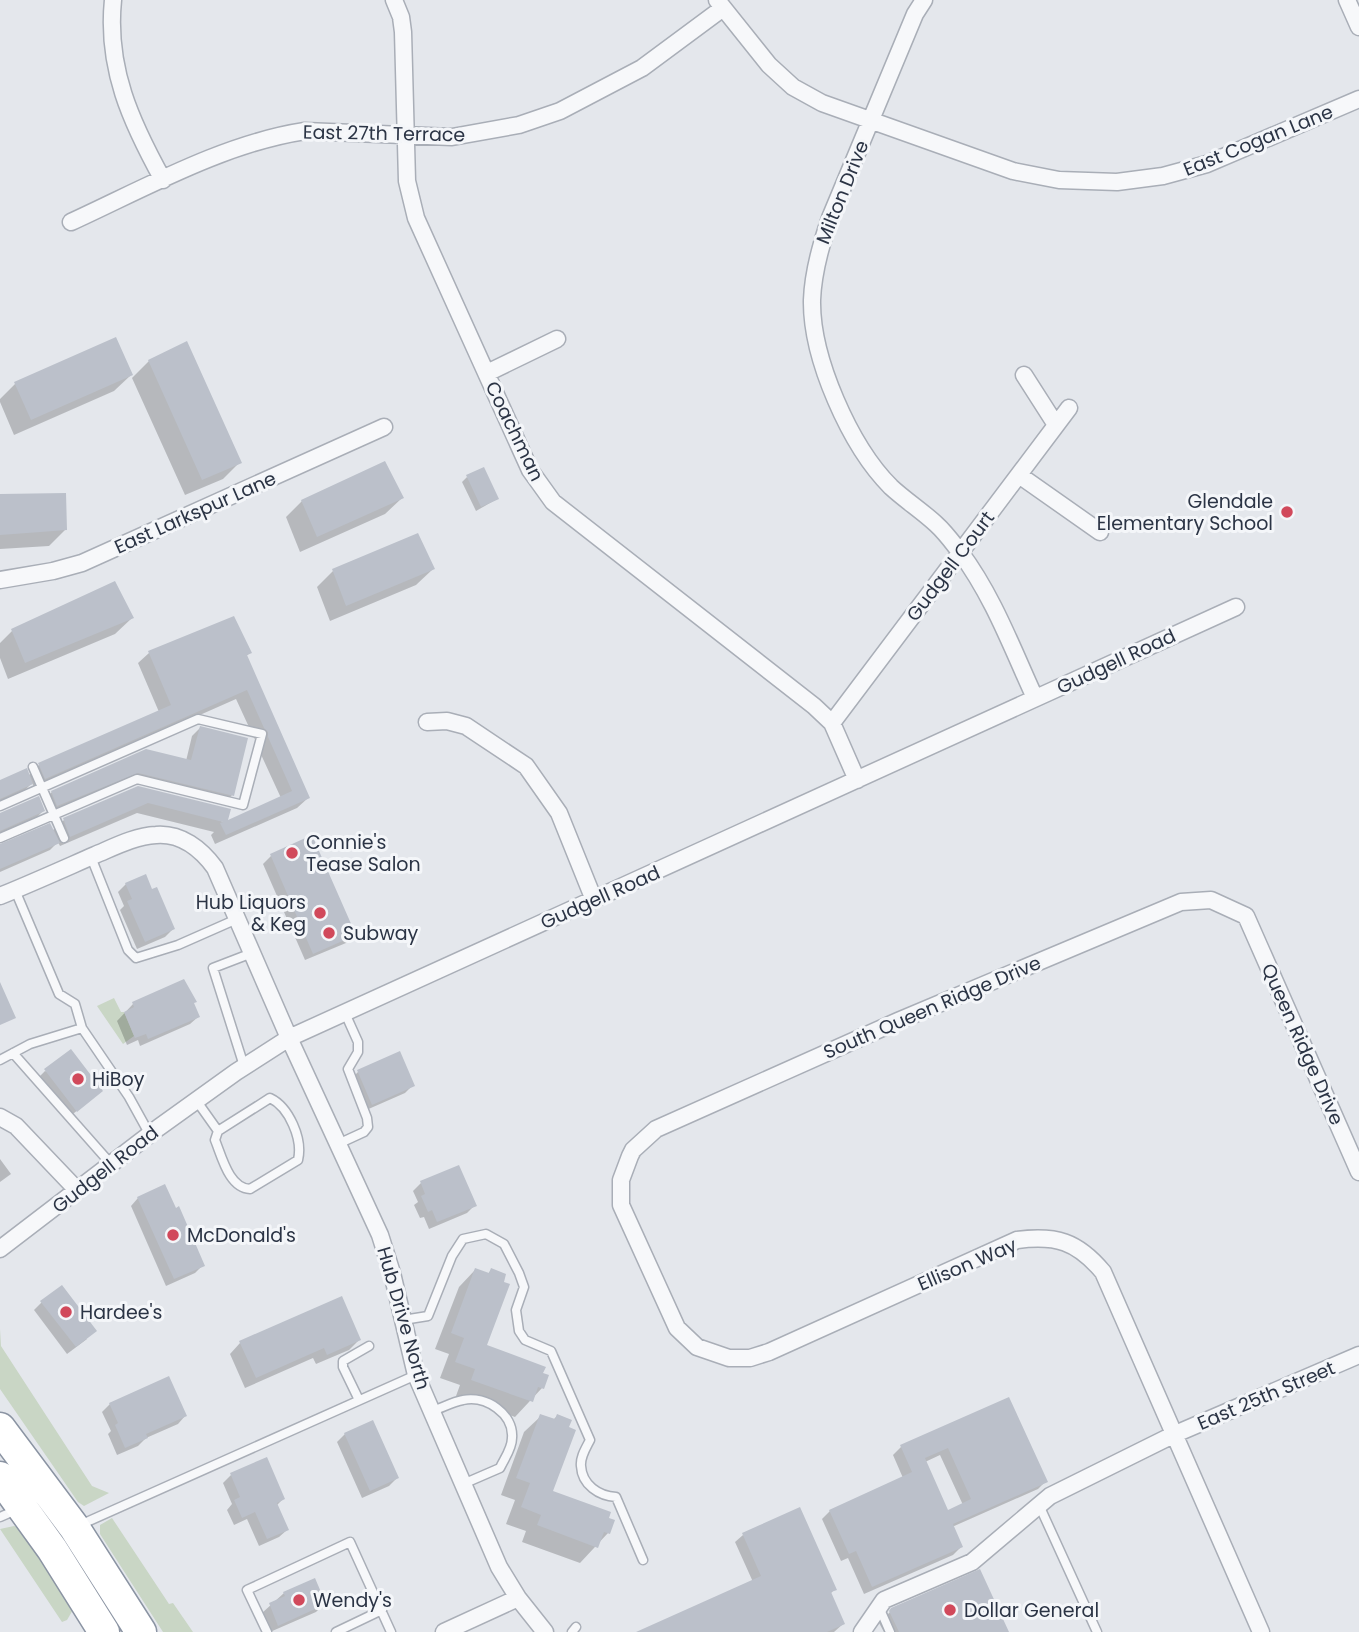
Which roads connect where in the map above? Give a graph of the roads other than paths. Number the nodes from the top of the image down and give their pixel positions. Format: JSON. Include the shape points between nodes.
{"nodes":[{"id":1,"x":113,"y":0,"type":"edge"},
{"id":2,"x":394,"y":0,"type":"edge"},
{"id":3,"x":924,"y":0,"type":"edge"},
{"id":4,"x":1347,"y":0,"type":"edge"},
{"id":5,"x":720,"y":4,"type":"edge"},
{"id":6,"x":1359,"y":27,"type":"edge"},
{"id":7,"x":1359,"y":99,"type":"edge"},
{"id":8,"x":871,"y":122,"type":"junction"},
{"id":9,"x":406,"y":136,"type":"junction"},
{"id":10,"x":163,"y":180,"type":"junction"},
{"id":11,"x":71,"y":222,"type":"dead end"},
{"id":12,"x":557,"y":339,"type":"dead end"},
{"id":13,"x":487,"y":373,"type":"junction"},
{"id":14,"x":1024,"y":375,"type":"dead end"},
{"id":15,"x":1069,"y":408,"type":"dead end"},
{"id":16,"x":1056,"y":425,"type":"junction"},
{"id":17,"x":384,"y":427,"type":"dead end"},
{"id":18,"x":1018,"y":475,"type":"junction"},
{"id":19,"x":1100,"y":532,"type":"dead end"},
{"id":20,"x":960,"y":552,"type":"junction"},
{"id":21,"x":0,"y":580,"type":"edge"},
{"id":22,"x":1236,"y":607,"type":"dead end"},
{"id":23,"x":1035,"y":698,"type":"junction"},
{"id":24,"x":427,"y":722,"type":"dead end"},
{"id":25,"x":832,"y":723,"type":"junction"},
{"id":26,"x":33,"y":767,"type":"dead end"},
{"id":27,"x":857,"y":779,"type":"junction"},
{"id":28,"x":42,"y":787,"type":"junction"},
{"id":29,"x":0,"y":806,"type":"edge"},
{"id":30,"x":53,"y":814,"type":"junction"},
{"id":31,"x":0,"y":838,"type":"edge"},
{"id":32,"x":64,"y":838,"type":"dead end"},
{"id":33,"x":91,"y":857,"type":"junction"},
{"id":34,"x":7,"y":893,"type":"edge"},
{"id":35,"x":594,"y":900,"type":"junction"},
{"id":36,"x":1246,"y":916,"type":"joint"},
{"id":37,"x":237,"y":919,"type":"junction"},
{"id":38,"x":252,"y":953,"type":"junction"},
{"id":39,"x":345,"y":1013,"type":"junction"},
{"id":40,"x":82,"y":1028,"type":"junction"},
{"id":41,"x":289,"y":1038,"type":"junction"},
{"id":42,"x":13,"y":1053,"type":"junction"},
{"id":43,"x":0,"y":1060,"type":"edge"},
{"id":44,"x":244,"y":1066,"type":"junction"},
{"id":45,"x":196,"y":1100,"type":"junction"},
{"id":46,"x":0,"y":1116,"type":"edge"},
{"id":47,"x":218,"y":1130,"type":"junction"},
{"id":48,"x":150,"y":1135,"type":"junction"},
{"id":49,"x":338,"y":1144,"type":"junction"},
{"id":50,"x":630,"y":1156,"type":"joint"},
{"id":51,"x":111,"y":1164,"type":"junction"},
{"id":52,"x":1359,"y":1172,"type":"edge"},
{"id":53,"x":77,"y":1190,"type":"junction"},
{"id":54,"x":3,"y":1242,"type":"edge"},
{"id":55,"x":403,"y":1320,"type":"junction"},
{"id":56,"x":369,"y":1346,"type":"dead end"},
{"id":57,"x":1359,"y":1355,"type":"edge"},
{"id":58,"x":416,"y":1375,"type":"junction"},
{"id":59,"x":359,"y":1400,"type":"junction"},
{"id":60,"x":0,"y":1408,"type":"edge"},
{"id":61,"x":432,"y":1411,"type":"junction"},
{"id":62,"x":0,"y":1428,"type":"edge"},
{"id":63,"x":1173,"y":1435,"type":"junction"},
{"id":64,"x":32,"y":1471,"type":"junction"},
{"id":65,"x":0,"y":1477,"type":"edge"},
{"id":66,"x":463,"y":1484,"type":"junction"},
{"id":67,"x":1040,"y":1505,"type":"junction"},
{"id":68,"x":11,"y":1512,"type":"edge"},
{"id":69,"x":74,"y":1527,"type":"junction"},
{"id":70,"x":643,"y":1560,"type":"dead end"},
{"id":71,"x":518,"y":1598,"type":"junction"},
{"id":72,"x":879,"y":1607,"type":"junction"},
{"id":73,"x":382,"y":1611,"type":"junction"},
{"id":74,"x":104,"y":1632,"type":"edge"},
{"id":75,"x":141,"y":1632,"type":"edge"},
{"id":76,"x":267,"y":1632,"type":"edge"},
{"id":77,"x":335,"y":1632,"type":"edge"},
{"id":78,"x":391,"y":1632,"type":"edge"},
{"id":79,"x":444,"y":1632,"type":"edge"},
{"id":80,"x":545,"y":1632,"type":"edge"},
{"id":81,"x":862,"y":1632,"type":"edge"},
{"id":82,"x":890,"y":1632,"type":"edge"},
{"id":83,"x":1097,"y":1632,"type":"edge"},
{"id":84,"x":1261,"y":1632,"type":"edge"}],
"edges":[{"from":1,"to":10,"type":"street","via":[[113,60],[133,122]]},
{"from":2,"to":9,"type":"street","name":"Coachman","via":[[403,32]]},
{"from":3,"to":8,"type":"street"},
{"from":4,"to":6,"type":"street"},
{"from":5,"to":8,"type":"street","name":"East Cogan Lane","via":[[793,87]]},
{"from":5,"to":9,"type":"street","name":"East 27th Terrace","via":[[642,68],[560,111],[483,133]]},
{"from":7,"to":8,"type":"street","name":"East Cogan Lane","via":[[1207,164],[1117,182],[1059,180],[1013,172]]},
{"from":8,"to":20,"type":"street","name":"Milton Drive","via":[[818,251],[812,301],[816,342],[844,420],[864,456],[892,488],[939,526]]},
{"from":9,"to":10,"type":"street","name":"East 27th Terrace","via":[[284,134],[234,148]]},
{"from":9,"to":13,"type":"street","name":"Coachman","via":[[407,181],[416,218]]},
{"from":10,"to":11,"type":"street","name":"East 27th Terrace"},
{"from":12,"to":13,"type":"street"},
{"from":13,"to":25,"type":"street","name":"Coachman","via":[[530,470],[553,502]]},
{"from":14,"to":16,"type":"street"},
{"from":15,"to":16,"type":"street","name":"Gudgell Court"},
{"from":16,"to":18,"type":"street","name":"Gudgell Court"},
{"from":17,"to":21,"type":"street","name":"East Larkspur Lane","via":[[82,563]]},
{"from":18,"to":19,"type":"street"},
{"from":18,"to":20,"type":"street","name":"Gudgell Court"},
{"from":20,"to":23,"type":"street","name":"Milton Drive","via":[[985,588]]},
{"from":20,"to":25,"type":"street","name":"Gudgell Court"},
{"from":22,"to":23,"type":"street","name":"Gudgell Road"},
{"from":23,"to":27,"type":"street","name":"Gudgell Road"},
{"from":24,"to":35,"type":"street","via":[[466,726],[526,766],[559,813]]},
{"from":25,"to":27,"type":"street","name":"Coachman"},
{"from":26,"to":28,"type":"lane"},
{"from":27,"to":35,"type":"street","name":"Gudgell Road"},
{"from":28,"to":29,"type":"lane"},
{"from":28,"to":30,"type":"lane"},
{"from":28,"to":30,"type":"lane","via":[[198,719],[262,734],[243,805],[137,779]]},
{"from":30,"to":31,"type":"lane"},
{"from":30,"to":32,"type":"lane"},
{"from":33,"to":34,"type":"street","name":"Hub Drive North"},
{"from":33,"to":37,"type":"street","name":"Hub Drive North","via":[[157,834],[190,843],[215,868]]},
{"from":33,"to":37,"type":"lane","via":[[128,950],[136,958]]},
{"from":34,"to":40,"type":"lane","via":[[59,994],[75,1004]]},
{"from":35,"to":39,"type":"street","name":"Gudgell Road"},
{"from":36,"to":50,"type":"street","name":"South Queen Ridge Drive","via":[[1211,900],[1181,902],[656,1129]]},
{"from":36,"to":52,"type":"street","name":"Queen Ridge Drive"},
{"from":37,"to":38,"type":"street","name":"Hub Drive North"},
{"from":38,"to":41,"type":"street","name":"Hub Drive North"},
{"from":38,"to":44,"type":"lane","via":[[213,968]]},
{"from":39,"to":41,"type":"street","name":"Gudgell Road"},
{"from":39,"to":49,"type":"lane","via":[[358,1042],[348,1069],[368,1127]]},
{"from":40,"to":42,"type":"lane"},
{"from":40,"to":48,"type":"lane"},
{"from":41,"to":44,"type":"street","name":"Gudgell Road"},
{"from":41,"to":49,"type":"street","name":"Hub Drive North"},
{"from":42,"to":43,"type":"lane"},
{"from":42,"to":51,"type":"lane"},
{"from":44,"to":45,"type":"street","name":"Gudgell Road"},
{"from":45,"to":47,"type":"lane"},
{"from":45,"to":48,"type":"street","name":"Gudgell Road"},
{"from":46,"to":53,"type":"street","via":[[16,1126]]},
{"from":47,"to":47,"type":"lane","via":[[270,1098],[287,1113],[296,1136],[298,1160],[243,1189],[234,1182],[215,1140]]},
{"from":48,"to":51,"type":"street","name":"Gudgell Road"},
{"from":49,"to":55,"type":"street","name":"Hub Drive North","via":[[380,1235]]},
{"from":50,"to":63,"type":"street","name":"Ellison Way","via":[[621,1180],[621,1205],[677,1328],[697,1346],[729,1358],[750,1358],[1017,1240],[1043,1237],[1068,1242],[1090,1256],[1103,1272]]},
{"from":51,"to":53,"type":"street","name":"Gudgell Road"},
{"from":53,"to":54,"type":"street","name":"Gudgell Road"},
{"from":55,"to":58,"type":"street","name":"Hub Drive North"},
{"from":55,"to":70,"type":"lane","via":[[428,1316],[463,1239],[486,1234],[504,1244],[524,1287],[516,1310],[519,1331],[526,1340],[551,1351],[590,1440],[580,1465],[583,1476],[600,1493],[616,1497]]},
{"from":56,"to":59,"type":"lane","via":[[343,1361]]},
{"from":57,"to":63,"type":"street","name":"East 25th Street"},
{"from":58,"to":59,"type":"lane"},
{"from":58,"to":61,"type":"street","name":"Hub Drive North"},
{"from":59,"to":69,"type":"lane"},
{"from":60,"to":64,"type":"highway"},
{"from":61,"to":66,"type":"street","name":"Hub Drive North"},
{"from":61,"to":66,"type":"lane","via":[[464,1399],[494,1405],[505,1415],[513,1436],[499,1468]]},
{"from":62,"to":64,"type":"highway"},
{"from":63,"to":67,"type":"street","name":"East 25th Street"},
{"from":63,"to":84,"type":"street","name":"Ellison Way"},
{"from":64,"to":69,"type":"highway"},
{"from":65,"to":68,"type":"highway"},
{"from":66,"to":71,"type":"street","name":"Hub Drive North","via":[[499,1567]]},
{"from":67,"to":72,"type":"street","name":"East 25th Street","via":[[972,1562],[884,1600]]},
{"from":67,"to":83,"type":"lane"},
{"from":68,"to":74,"type":"highway","via":[[52,1549]]},
{"from":69,"to":75,"type":"highway"},
{"from":71,"to":79,"type":"street"},
{"from":71,"to":80,"type":"street","name":"Hub Drive North"},
{"from":72,"to":81,"type":"street"},
{"from":72,"to":82,"type":"lane"},
{"from":73,"to":76,"type":"lane","via":[[351,1542],[247,1590]]},
{"from":73,"to":77,"type":"lane"},
{"from":73,"to":78,"type":"lane"}]}
